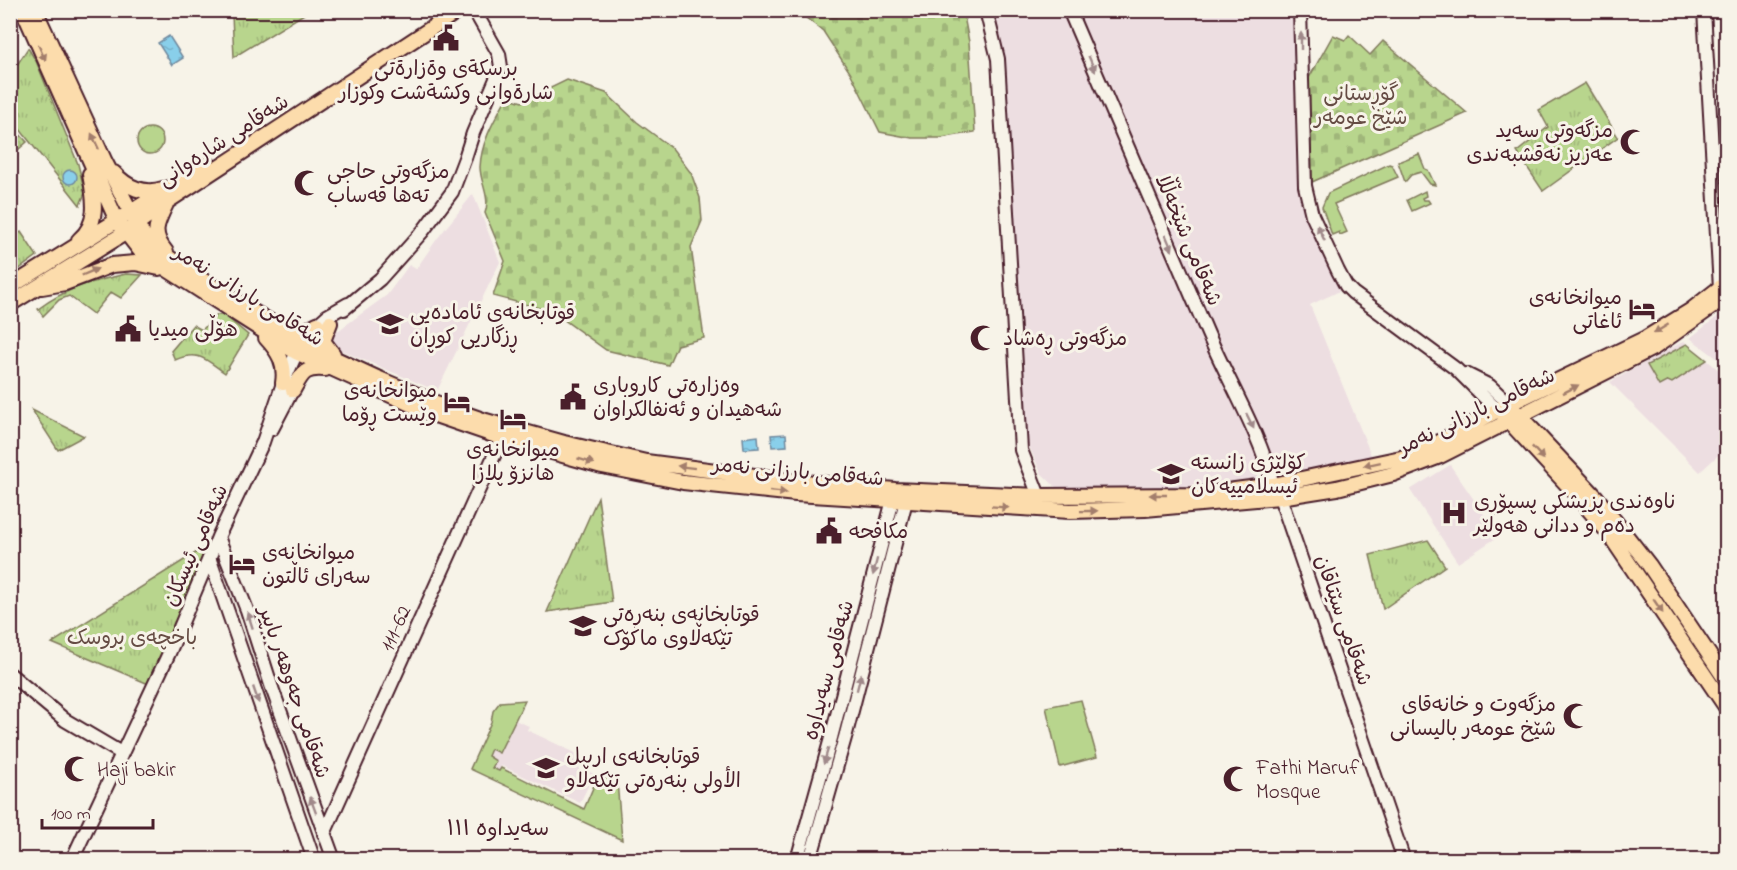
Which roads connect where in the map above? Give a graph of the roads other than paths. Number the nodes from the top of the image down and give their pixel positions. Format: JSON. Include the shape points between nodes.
{"nodes":[{"id":1,"x":23,"y":10,"type":"edge"},
{"id":2,"x":35,"y":10,"type":"edge"},
{"id":3,"x":443,"y":10,"type":"edge"},
{"id":4,"x":459,"y":10,"type":"edge"},
{"id":5,"x":474,"y":10,"type":"edge"},
{"id":6,"x":986,"y":10,"type":"edge"},
{"id":7,"x":1069,"y":10,"type":"edge"},
{"id":8,"x":1300,"y":10,"type":"edge"},
{"id":9,"x":1704,"y":10,"type":"edge"},
{"id":10,"x":86,"y":154,"type":"junction"},
{"id":11,"x":105,"y":162,"type":"junction"},
{"id":12,"x":176,"y":184,"type":"junction"},
{"id":13,"x":168,"y":201,"type":"junction"},
{"id":14,"x":134,"y":218,"type":"junction"},
{"id":15,"x":121,"y":227,"type":"junction"},
{"id":16,"x":60,"y":255,"type":"junction"},
{"id":17,"x":174,"y":267,"type":"junction"},
{"id":18,"x":10,"y":287,"type":"edge"},
{"id":19,"x":34,"y":288,"type":"junction"},
{"id":20,"x":1724,"y":290,"type":"edge"},
{"id":21,"x":10,"y":304,"type":"edge"},
{"id":22,"x":324,"y":324,"type":"junction"},
{"id":23,"x":255,"y":326,"type":"junction"},
{"id":24,"x":288,"y":332,"type":"junction"},
{"id":25,"x":306,"y":350,"type":"junction"},
{"id":26,"x":347,"y":364,"type":"junction"},
{"id":27,"x":334,"y":370,"type":"junction"},
{"id":28,"x":288,"y":387,"type":"junction"},
{"id":29,"x":1503,"y":407,"type":"junction"},
{"id":30,"x":1514,"y":418,"type":"junction"},
{"id":31,"x":502,"y":438,"type":"junction"},
{"id":32,"x":1276,"y":491,"type":"junction"},
{"id":33,"x":900,"y":495,"type":"junction"},
{"id":34,"x":1039,"y":496,"type":"junction"},
{"id":35,"x":968,"y":499,"type":"junction"},
{"id":36,"x":894,"y":518,"type":"junction"},
{"id":37,"x":218,"y":537,"type":"junction"},
{"id":38,"x":210,"y":560,"type":"junction"},
{"id":39,"x":10,"y":674,"type":"edge"},
{"id":40,"x":1726,"y":680,"type":"edge"},
{"id":41,"x":1726,"y":707,"type":"edge"},
{"id":42,"x":121,"y":753,"type":"junction"},
{"id":43,"x":305,"y":780,"type":"junction"},
{"id":44,"x":288,"y":785,"type":"junction"},
{"id":45,"x":324,"y":834,"type":"junction"},
{"id":46,"x":314,"y":859,"type":"edge"},
{"id":47,"x":72,"y":860,"type":"edge"},
{"id":48,"x":334,"y":860,"type":"edge"},
{"id":49,"x":797,"y":860,"type":"edge"},
{"id":50,"x":810,"y":860,"type":"edge"},
{"id":51,"x":1404,"y":860,"type":"edge"}],
"edges":[{"from":1,"to":10,"type":"main road","name":"شەقامی بارزانی نەمر","one_way":true},
{"from":11,"to":2,"type":"main road","name":"شەقامی بارزانی نەمر","one_way":true},
{"from":3,"to":12,"type":"main road","name":"شەقامی شارەوانی"},
{"from":4,"to":13,"type":"main road","name":"شەقامی شارەوانی"},
{"from":5,"to":22,"type":"main road","name":"شەقامی ئیسکان","via":[[499,54],[501,67],[452,192],[387,271]]},
{"from":6,"to":34,"type":"main road","via":[[998,59],[1021,450]]},
{"from":7,"to":32,"type":"main road","name":"شەقامی شێخەڵڵا","one_way":true,"via":[[1213,345],[1256,433]]},
{"from":29,"to":8,"type":"main road","one_way":true,"via":[[1346,286],[1312,215],[1305,186]]},
{"from":9,"to":20,"type":"main road"},
{"from":10,"to":15,"type":"main road","name":"شەقامی بارزانی نەمر"},
{"from":10,"to":16,"type":"main road","via":[[94,200],[93,219],[84,236]]},
{"from":11,"to":12,"type":"main road","via":[[136,189],[154,192]]},
{"from":11,"to":14,"type":"main road","name":"شەقامی بارزانی نەمر"},
{"from":12,"to":14,"type":"main road","name":"شەقامی شارەوانی"},
{"from":13,"to":14,"type":"main road","name":"شەقامی شارەوانی"},
{"from":13,"to":17,"type":"main road","via":[[156,234]]},
{"from":14,"to":15,"type":"main road","name":"شەقامی شارەوانی"},
{"from":14,"to":17,"type":"main road","name":"شەقامی بارزانی نەمر","via":[[148,243]]},
{"from":15,"to":16,"type":"main road","name":"شەقامی شارەوانی"},
{"from":15,"to":17,"type":"main road","name":"شەقامی بارزانی نەمر","via":[[141,252]]},
{"from":15,"to":19,"type":"main road","name":"شەقامی شارەوانی"},
{"from":16,"to":18,"type":"main road","name":"شەقامی شارەوانی"},
{"from":19,"to":17,"type":"main road","one_way":true,"via":[[65,283],[99,268],[124,263]]},
{"from":17,"to":23,"type":"main road","name":"شەقامی بارزانی نەمر"},
{"from":17,"to":24,"type":"main road","name":"شەقامی بارزانی نەمر"},
{"from":19,"to":21,"type":"main road","name":"شەقامی شارەوانی"},
{"from":20,"to":29,"type":"main road","one_way":true,"via":[[1646,338]]},
{"from":30,"to":20,"type":"main road","name":"شەقامی بارزانی نەمر","one_way":true,"via":[[1655,347]]},
{"from":22,"to":24,"type":"main road","via":[[301,333]]},
{"from":22,"to":25,"type":"main road","name":"شەقامی ئیسکان"},
{"from":22,"to":26,"type":"main road","via":[[324,344]]},
{"from":23,"to":25,"type":"main road","name":"شەقامی بارزانی نەمر"},
{"from":23,"to":28,"type":"main road","via":[[280,357]]},
{"from":24,"to":25,"type":"main road","name":"شەقامی بارزانی نەمر"},
{"from":25,"to":26,"type":"main road","name":"شەقامی بارزانی نەمر"},
{"from":25,"to":27,"type":"main road","name":"شەقامی بارزانی نەمر"},
{"from":25,"to":28,"type":"main road","name":"شەقامی ئیسکان"},
{"from":33,"to":26,"type":"main road","name":"شەقامی بارزانی نەمر","one_way":true,"via":[[646,462],[564,443],[443,406]]},
{"from":27,"to":28,"type":"main road","via":[[307,370]]},
{"from":27,"to":31,"type":"main road","name":"شەقامی بارزانی نەمر","via":[[435,415]]},
{"from":28,"to":37,"type":"main road","name":"شەقامی ئیسکان"},
{"from":29,"to":30,"type":"main road"},
{"from":29,"to":32,"type":"main road","one_way":true,"via":[[1444,441],[1401,458]]},
{"from":30,"to":32,"type":"main road","name":"شەقامی بارزانی نەمر","via":[[1440,456],[1393,474],[1337,488]]},
{"from":30,"to":40,"type":"main road","via":[[1603,506],[1649,565]]},
{"from":30,"to":41,"type":"main road","one_way":true,"via":[[1607,531]]},
{"from":31,"to":33,"type":"main road","name":"شەقامی بارزانی نەمر","one_way":true,"via":[[603,466],[684,482],[796,494]]},
{"from":31,"to":45,"type":"main road","name":"111-62"},
{"from":32,"to":34,"type":"main road","name":"شەقامی بارزانی نەمر","one_way":true},
{"from":35,"to":32,"type":"main road","name":"شەقامی بارزانی نەمر","one_way":true,"via":[[1070,511],[1145,509]]},
{"from":32,"to":51,"type":"main road","name":"شەقامی سێتاقان"},
{"from":33,"to":35,"type":"main road","name":"شەقامی بارزانی نەمر"},
{"from":33,"to":36,"type":"main road","name":"شەقامی سەیداوە"},
{"from":34,"to":35,"type":"main road","name":"شەقامی بارزانی نەمر","via":[[995,494]]},
{"from":36,"to":49,"type":"main road","name":"شەقامی سەیداوە","one_way":true},
{"from":50,"to":36,"type":"main road","name":"شەقامی سەیداوە","one_way":true,"via":[[846,734]]},
{"from":37,"to":38,"type":"main road","name":"شەقامی ئیسکان"},
{"from":43,"to":37,"type":"main road","name":"شەقامی جەوهەر باپیر","one_way":true},
{"from":38,"to":42,"type":"main road","name":"شەقامی ئیسکان"},
{"from":38,"to":44,"type":"main road","name":"شەقامی جەوهەر باپیر","one_way":true},
{"from":39,"to":42,"type":"main road","via":[[65,720]]},
{"from":42,"to":47,"type":"main road","name":"شەقامی ئیسکان"},
{"from":43,"to":44,"type":"main road"},
{"from":45,"to":43,"type":"main road","name":"شەقامی جەوهەر باپیر","one_way":true},
{"from":44,"to":46,"type":"main road","name":"شەقامی جەوهەر باپیر"},
{"from":45,"to":48,"type":"main road","name":"شەقامی جەوهەر باپیر"}]}
